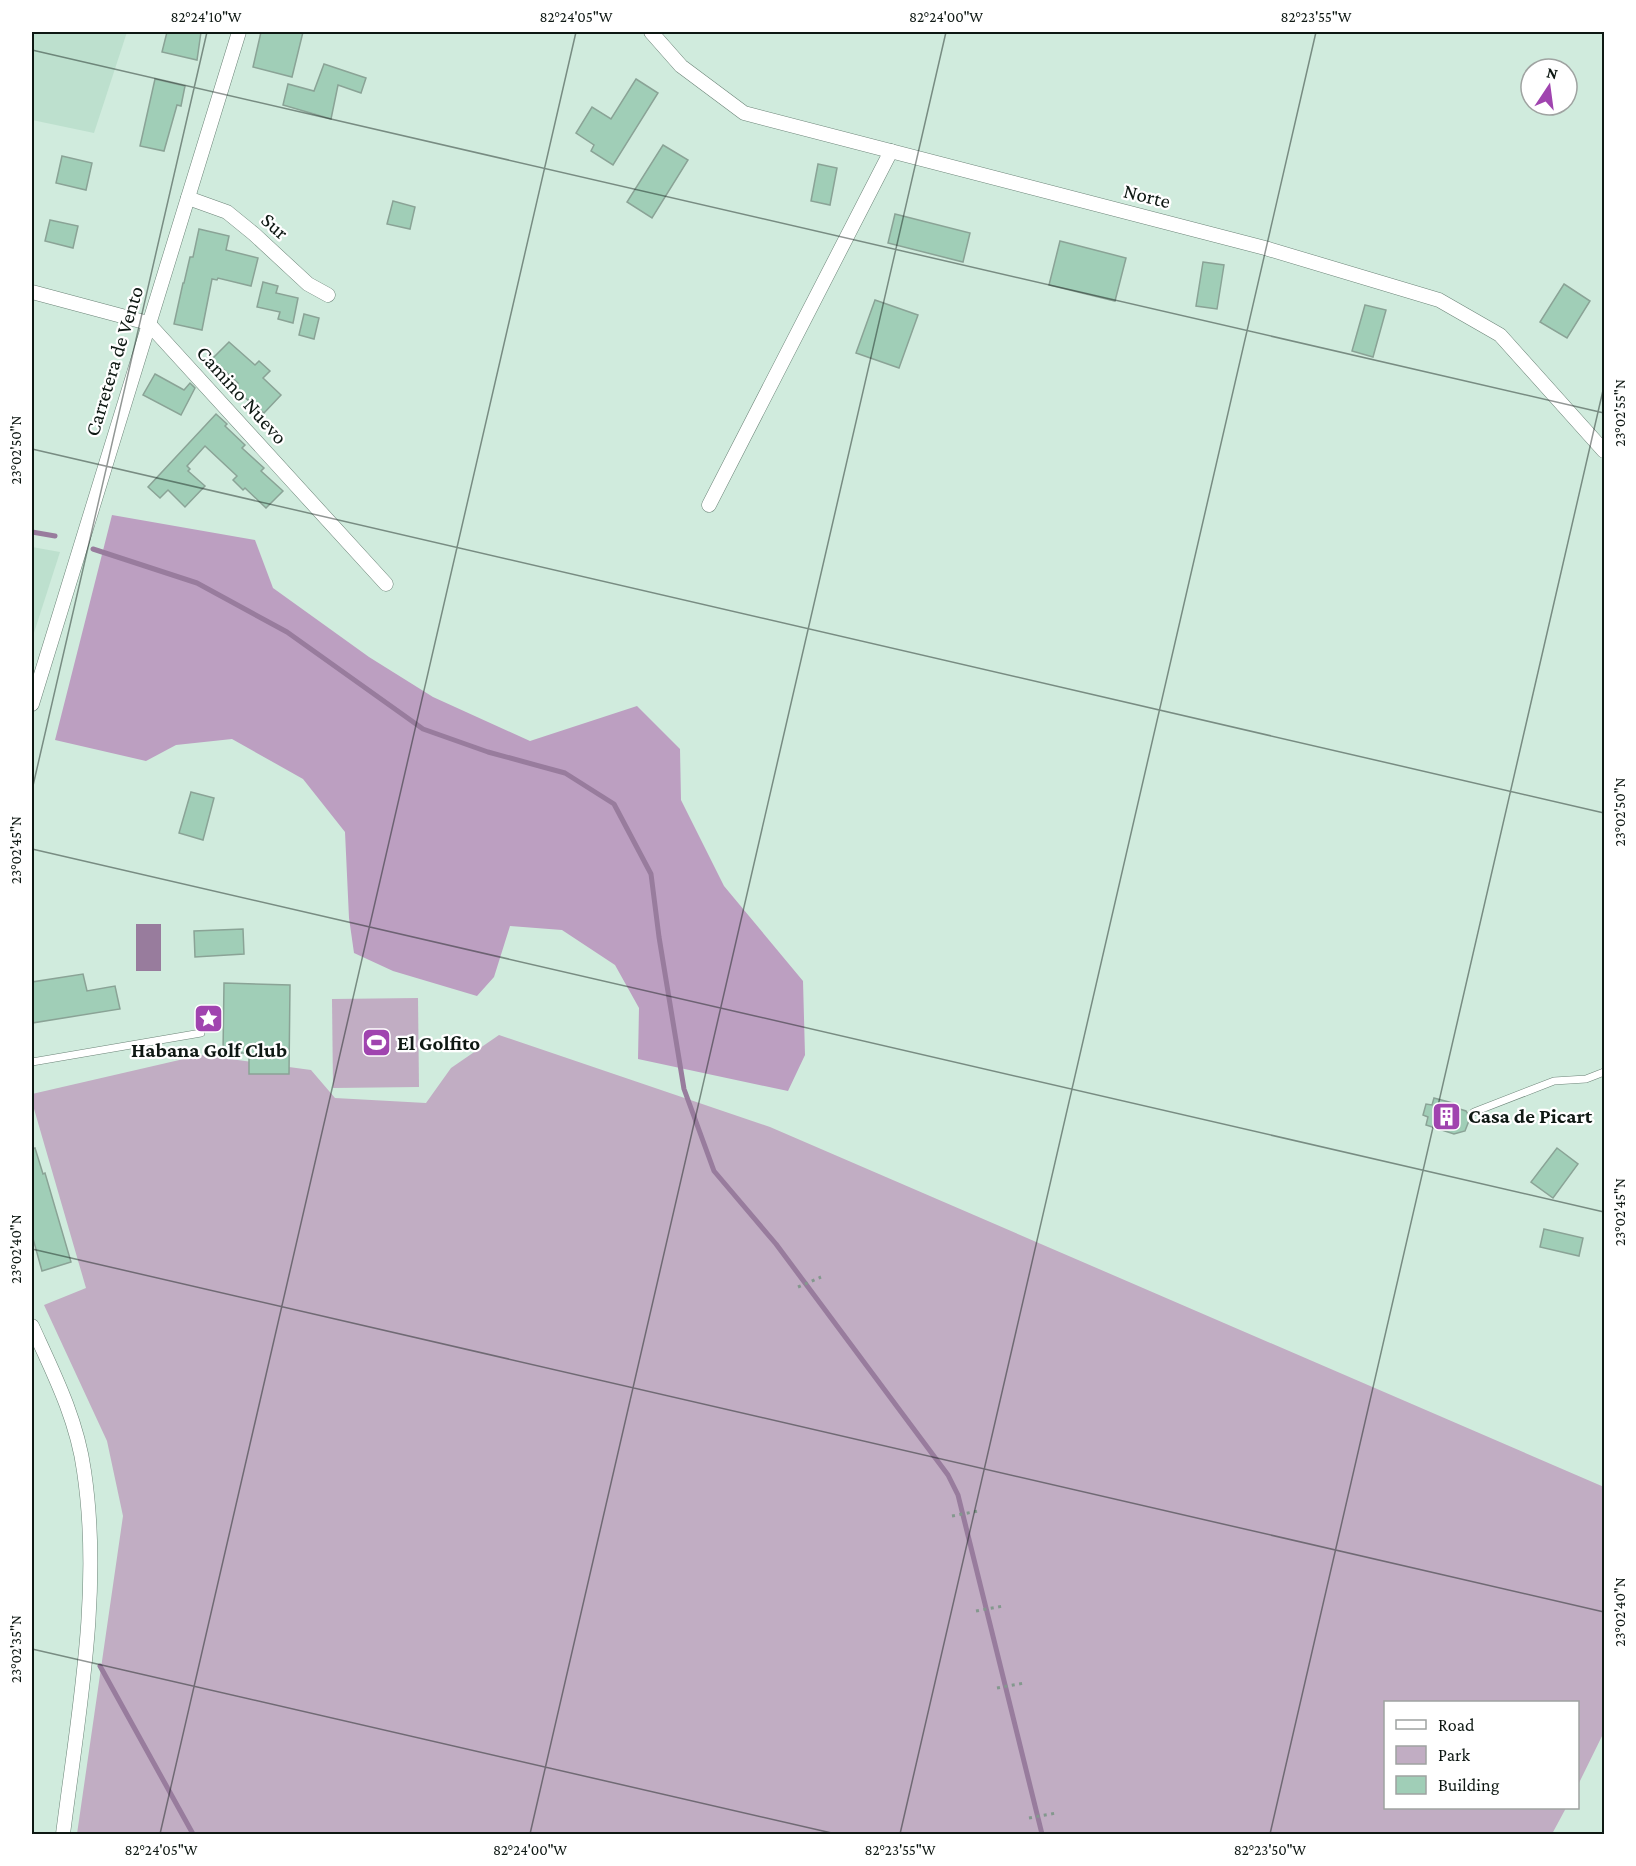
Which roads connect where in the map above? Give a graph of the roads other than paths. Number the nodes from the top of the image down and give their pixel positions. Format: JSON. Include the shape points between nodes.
{"nodes":[{"id":1,"x":239,"y":32,"type":"edge"},
{"id":2,"x":651,"y":32,"type":"edge"},
{"id":3,"x":891,"y":151,"type":"junction"},
{"id":4,"x":188,"y":198,"type":"junction"},
{"id":5,"x":32,"y":292,"type":"edge"},
{"id":6,"x":328,"y":295,"type":"dead end"},
{"id":7,"x":148,"y":323,"type":"junction"},
{"id":8,"x":1605,"y":451,"type":"edge"},
{"id":9,"x":709,"y":506,"type":"dead end"},
{"id":10,"x":386,"y":584,"type":"dead end"},
{"id":11,"x":32,"y":704,"type":"edge"},
{"id":12,"x":201,"y":1033,"type":"dead end"},
{"id":13,"x":32,"y":1062,"type":"edge"},
{"id":14,"x":1605,"y":1072,"type":"edge"},
{"id":15,"x":1474,"y":1112,"type":"dead end"},
{"id":16,"x":32,"y":1326,"type":"edge"},
{"id":17,"x":63,"y":1834,"type":"edge"}],
"edges":[{"from":1,"to":4,"type":"street","name":"Carretera de Vento"},
{"from":2,"to":3,"type":"street","name":"Norte","via":[[681,66],[744,113]]},
{"from":3,"to":8,"type":"street","name":"Norte","via":[[1265,248],[1439,300],[1500,335]]},
{"from":3,"to":9,"type":"street"},
{"from":4,"to":6,"type":"street","name":"Sur","via":[[227,212],[308,284]]},
{"from":4,"to":7,"type":"street","name":"Carretera de Vento"},
{"from":5,"to":7,"type":"street"},
{"from":7,"to":10,"type":"street","name":"Camino Nuevo"},
{"from":7,"to":11,"type":"street","name":"Carretera de Vento"},
{"from":12,"to":13,"type":"lane"},
{"from":14,"to":15,"type":"lane","via":[[1586,1079],[1554,1081]]},
{"from":16,"to":17,"type":"street","via":[[66,1401],[84,1470],[90,1542],[87,1645]]}]}
